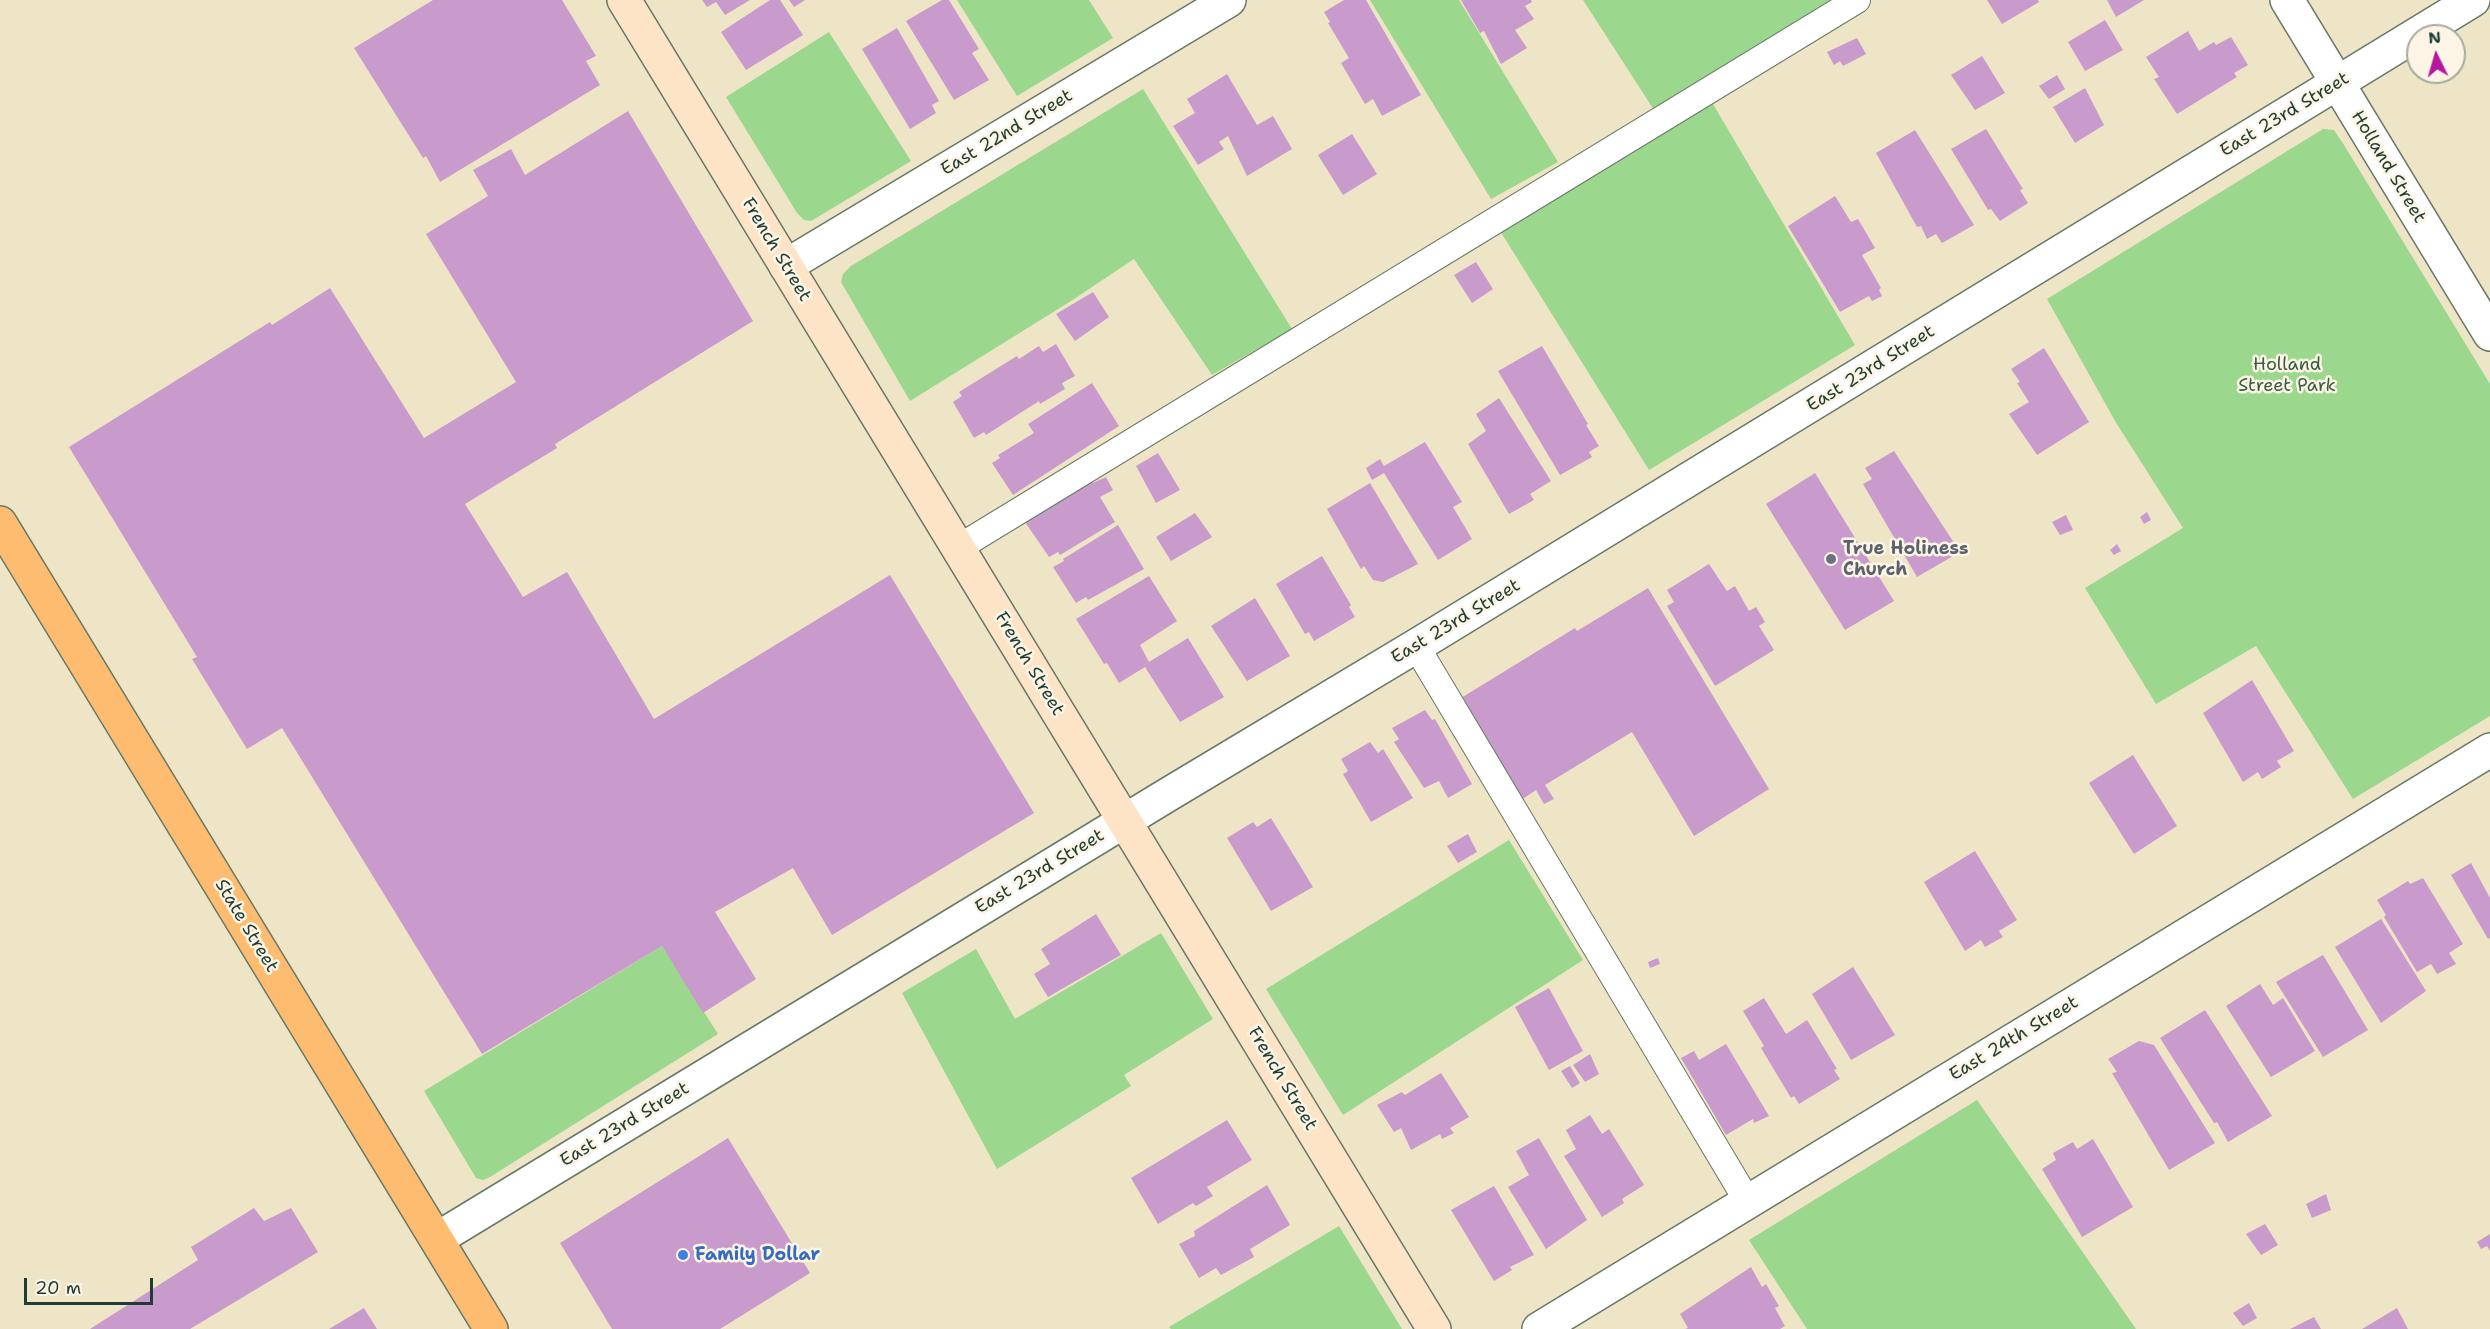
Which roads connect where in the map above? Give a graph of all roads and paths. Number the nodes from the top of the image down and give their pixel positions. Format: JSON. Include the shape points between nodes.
{"nodes":[{"id":1,"x":624,"y":0,"type":"edge"},
{"id":2,"x":1229,"y":0,"type":"edge"},
{"id":3,"x":1857,"y":0,"type":"edge"},
{"id":4,"x":2287,"y":0,"type":"edge"},
{"id":5,"x":2473,"y":0,"type":"edge"},
{"id":6,"x":2337,"y":83,"type":"junction"},
{"id":7,"x":786,"y":266,"type":"junction"},
{"id":8,"x":2490,"y":334,"type":"edge"},
{"id":9,"x":0,"y":523,"type":"edge"},
{"id":10,"x":958,"y":548,"type":"junction"},
{"id":11,"x":1416,"y":646,"type":"junction"},
{"id":12,"x":2490,"y":750,"type":"edge"},
{"id":13,"x":1124,"y":821,"type":"junction"},
{"id":14,"x":1748,"y":1202,"type":"junction"},
{"id":15,"x":437,"y":1239,"type":"junction"},
{"id":16,"x":491,"y":1329,"type":"edge"},
{"id":17,"x":1434,"y":1329,"type":"edge"},
{"id":18,"x":1539,"y":1329,"type":"edge"}],
"edges":[{"from":1,"to":7,"type":"main road","name":"French Street"},
{"from":2,"to":7,"type":"street","name":"East 22nd Street"},
{"from":3,"to":10,"type":"lane"},
{"from":4,"to":6,"type":"street","name":"Holland Street"},
{"from":5,"to":6,"type":"street","name":"East 23rd Street"},
{"from":6,"to":8,"type":"street","name":"Holland Street"},
{"from":6,"to":11,"type":"street","name":"East 23rd Street"},
{"from":7,"to":10,"type":"main road","name":"French Street"},
{"from":9,"to":15,"type":"main road","name":"State Street"},
{"from":10,"to":13,"type":"main road","name":"French Street"},
{"from":11,"to":13,"type":"street","name":"East 23rd Street"},
{"from":11,"to":14,"type":"lane"},
{"from":12,"to":14,"type":"street","name":"East 24th Street"},
{"from":13,"to":15,"type":"street","name":"East 23rd Street"},
{"from":13,"to":17,"type":"main road","name":"French Street"},
{"from":14,"to":18,"type":"street","name":"East 24th Street"},
{"from":15,"to":16,"type":"main road","name":"State Street"}]}
